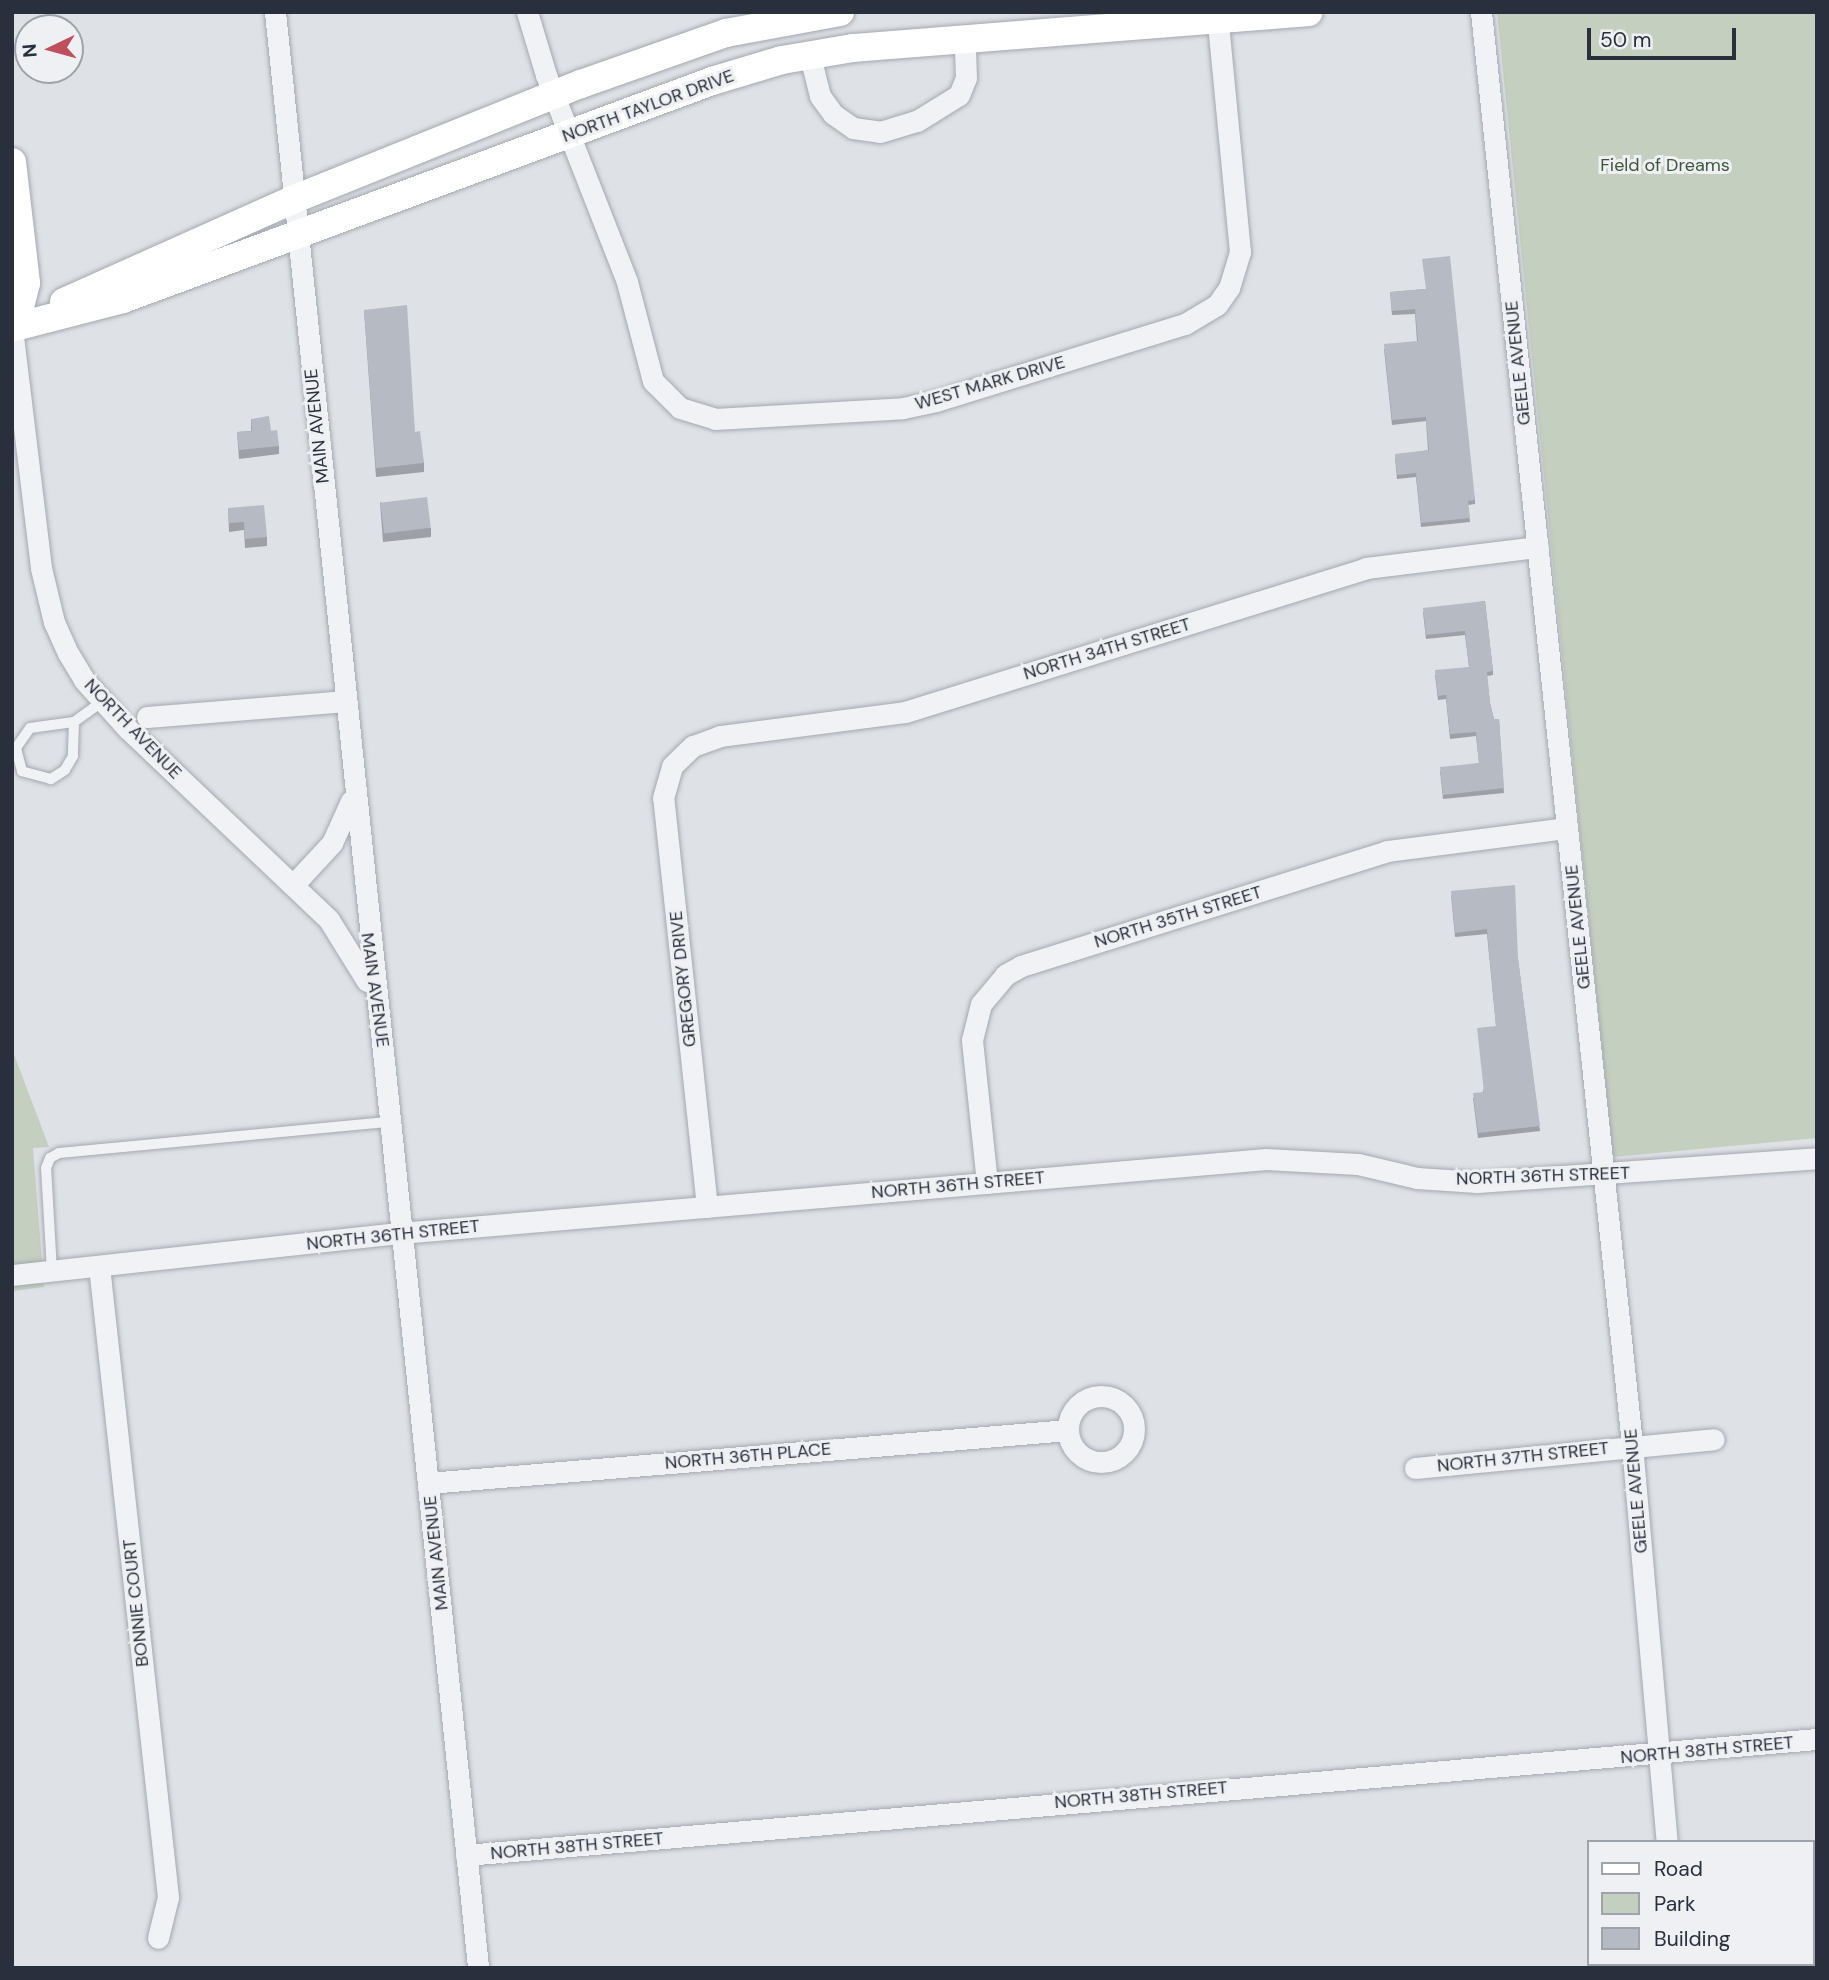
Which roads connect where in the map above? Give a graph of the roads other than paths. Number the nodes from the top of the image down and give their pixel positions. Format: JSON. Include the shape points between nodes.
{"nodes":[{"id":1,"x":275,"y":12,"type":"edge"},
{"id":2,"x":527,"y":12,"type":"edge"},
{"id":3,"x":840,"y":12,"type":"edge"},
{"id":4,"x":1309,"y":12,"type":"edge"},
{"id":5,"x":1481,"y":12,"type":"edge"},
{"id":6,"x":804,"y":14,"type":"edge"},
{"id":7,"x":1217,"y":16,"type":"edge"},
{"id":8,"x":965,"y":41,"type":"junction"},
{"id":9,"x":810,"y":56,"type":"junction"},
{"id":10,"x":554,"y":95,"type":"junction"},
{"id":11,"x":570,"y":133,"type":"junction"},
{"id":12,"x":12,"y":162,"type":"edge"},
{"id":13,"x":292,"y":200,"type":"junction"},
{"id":14,"x":297,"y":235,"type":"junction"},
{"id":15,"x":13,"y":326,"type":"edge"},
{"id":16,"x":1538,"y":547,"type":"junction"},
{"id":17,"x":103,"y":701,"type":"junction"},
{"id":18,"x":346,"y":701,"type":"junction"},
{"id":19,"x":147,"y":717,"type":"dead end"},
{"id":20,"x":74,"y":722,"type":"junction"},
{"id":21,"x":680,"y":756,"type":"joint"},
{"id":22,"x":353,"y":793,"type":"junction"},
{"id":23,"x":1567,"y":828,"type":"junction"},
{"id":24,"x":293,"y":884,"type":"junction"},
{"id":25,"x":374,"y":998,"type":"junction"},
{"id":26,"x":390,"y":1122,"type":"junction"},
{"id":27,"x":1817,"y":1158,"type":"edge"},
{"id":28,"x":1604,"y":1175,"type":"junction"},
{"id":29,"x":987,"y":1183,"type":"junction"},
{"id":30,"x":707,"y":1207,"type":"junction"},
{"id":31,"x":400,"y":1233,"type":"junction"},
{"id":32,"x":99,"y":1266,"type":"junction"},
{"id":33,"x":52,"y":1271,"type":"junction"},
{"id":34,"x":12,"y":1275,"type":"edge"},
{"id":35,"x":1068,"y":1430,"type":"dead end"},
{"id":36,"x":1714,"y":1439,"type":"dead end"},
{"id":37,"x":1632,"y":1445,"type":"junction"},
{"id":38,"x":1415,"y":1468,"type":"dead end"},
{"id":39,"x":428,"y":1483,"type":"junction"},
{"id":40,"x":1817,"y":1740,"type":"edge"},
{"id":41,"x":1659,"y":1755,"type":"junction"},
{"id":42,"x":1667,"y":1840,"type":"edge"},
{"id":43,"x":466,"y":1855,"type":"junction"},
{"id":44,"x":158,"y":1938,"type":"dead end"},
{"id":45,"x":478,"y":1968,"type":"edge"}],
"edges":[{"from":1,"to":13,"type":"street","name":"MAIN AVENUE"},
{"from":2,"to":10,"type":"street","name":"WEST MARK DRIVE"},
{"from":3,"to":6,"type":"main road"},
{"from":4,"to":7,"type":"main road","name":"NORTH TAYLOR DRIVE"},
{"from":5,"to":16,"type":"street","name":"GEELE AVENUE"},
{"from":6,"to":10,"type":"main road","via":[[726,33]]},
{"from":7,"to":8,"type":"main road","name":"NORTH TAYLOR DRIVE"},
{"from":7,"to":11,"type":"street","name":"WEST MARK DRIVE","via":[[1240,252],[1229,288],[1217,304],[1185,324],[904,408],[715,419],[688,412],[665,396],[646,364],[627,282]]},
{"from":8,"to":9,"type":"main road","name":"NORTH TAYLOR DRIVE","via":[[853,48]]},
{"from":8,"to":9,"type":"street","via":[[966,78],[959,95],[917,121],[880,132],[853,128],[833,114],[817,88]]},
{"from":9,"to":11,"type":"main road","name":"NORTH TAYLOR DRIVE","via":[[712,81]]},
{"from":10,"to":11,"type":"street","name":"WEST MARK DRIVE"},
{"from":10,"to":13,"type":"main road"},
{"from":11,"to":14,"type":"main road","name":"NORTH TAYLOR DRIVE"},
{"from":12,"to":15,"type":"main road","name":"NORTH AVENUE","via":[[26,283]]},
{"from":13,"to":14,"type":"street","name":"MAIN AVENUE"},
{"from":13,"to":15,"type":"main road"},
{"from":14,"to":15,"type":"main road","name":"NORTH TAYLOR DRIVE","via":[[123,299]]},
{"from":14,"to":18,"type":"street","name":"MAIN AVENUE"},
{"from":15,"to":17,"type":"street","name":"NORTH AVENUE","via":[[21,424],[45,594],[68,653]]},
{"from":16,"to":21,"type":"street","name":"NORTH 34TH STREET","via":[[1366,568],[905,712],[720,736]]},
{"from":16,"to":23,"type":"street","name":"GEELE AVENUE"},
{"from":17,"to":20,"type":"lane"},
{"from":17,"to":24,"type":"street","name":"NORTH AVENUE"},
{"from":18,"to":19,"type":"street"},
{"from":18,"to":22,"type":"street","name":"MAIN AVENUE"},
{"from":20,"to":20,"type":"lane","via":[[30,728],[16,748],[22,771],[51,779],[65,770],[73,756]]},
{"from":21,"to":30,"type":"street","name":"GREGORY DRIVE","via":[[666,781],[663,798]]},
{"from":22,"to":24,"type":"street","via":[[332,843]]},
{"from":22,"to":25,"type":"street","name":"MAIN AVENUE"},
{"from":23,"to":28,"type":"street","name":"GEELE AVENUE"},
{"from":23,"to":29,"type":"street","name":"NORTH 35TH STREET","via":[[1387,851],[1021,966],[1005,975],[981,1004],[972,1040]]},
{"from":24,"to":25,"type":"street","name":"NORTH AVENUE","via":[[348,944]]},
{"from":25,"to":26,"type":"street","name":"MAIN AVENUE","via":[[382,1028]]},
{"from":26,"to":31,"type":"street","name":"MAIN AVENUE"},
{"from":26,"to":33,"type":"lane","via":[[59,1153],[50,1158],[46,1168]]},
{"from":27,"to":28,"type":"street","name":"NORTH 36TH STREET"},
{"from":28,"to":29,"type":"street","name":"NORTH 36TH STREET","via":[[1477,1182],[1417,1178],[1358,1164],[1266,1159]]},
{"from":28,"to":37,"type":"street","name":"GEELE AVENUE"},
{"from":29,"to":30,"type":"street","name":"NORTH 36TH STREET"},
{"from":30,"to":31,"type":"street","name":"NORTH 36TH STREET"},
{"from":31,"to":32,"type":"street","name":"NORTH 36TH STREET"},
{"from":31,"to":39,"type":"street","name":"MAIN AVENUE"},
{"from":32,"to":33,"type":"street","name":"NORTH 36TH STREET"},
{"from":32,"to":44,"type":"street","name":"BONNIE COURT","via":[[168,1897]]},
{"from":33,"to":34,"type":"street","name":"NORTH 36TH STREET"},
{"from":35,"to":39,"type":"street","name":"NORTH 36TH PLACE"},
{"from":36,"to":37,"type":"street","name":"NORTH 37TH STREET"},
{"from":37,"to":38,"type":"street","name":"NORTH 37TH STREET"},
{"from":37,"to":41,"type":"street","name":"GEELE AVENUE"},
{"from":39,"to":43,"type":"street","name":"MAIN AVENUE"},
{"from":40,"to":41,"type":"street","name":"NORTH 38TH STREET"},
{"from":41,"to":42,"type":"street","name":"GEELE AVENUE"},
{"from":41,"to":43,"type":"street","name":"NORTH 38TH STREET","via":[[1030,1804]]},
{"from":43,"to":45,"type":"street","name":"MAIN AVENUE"}]}
